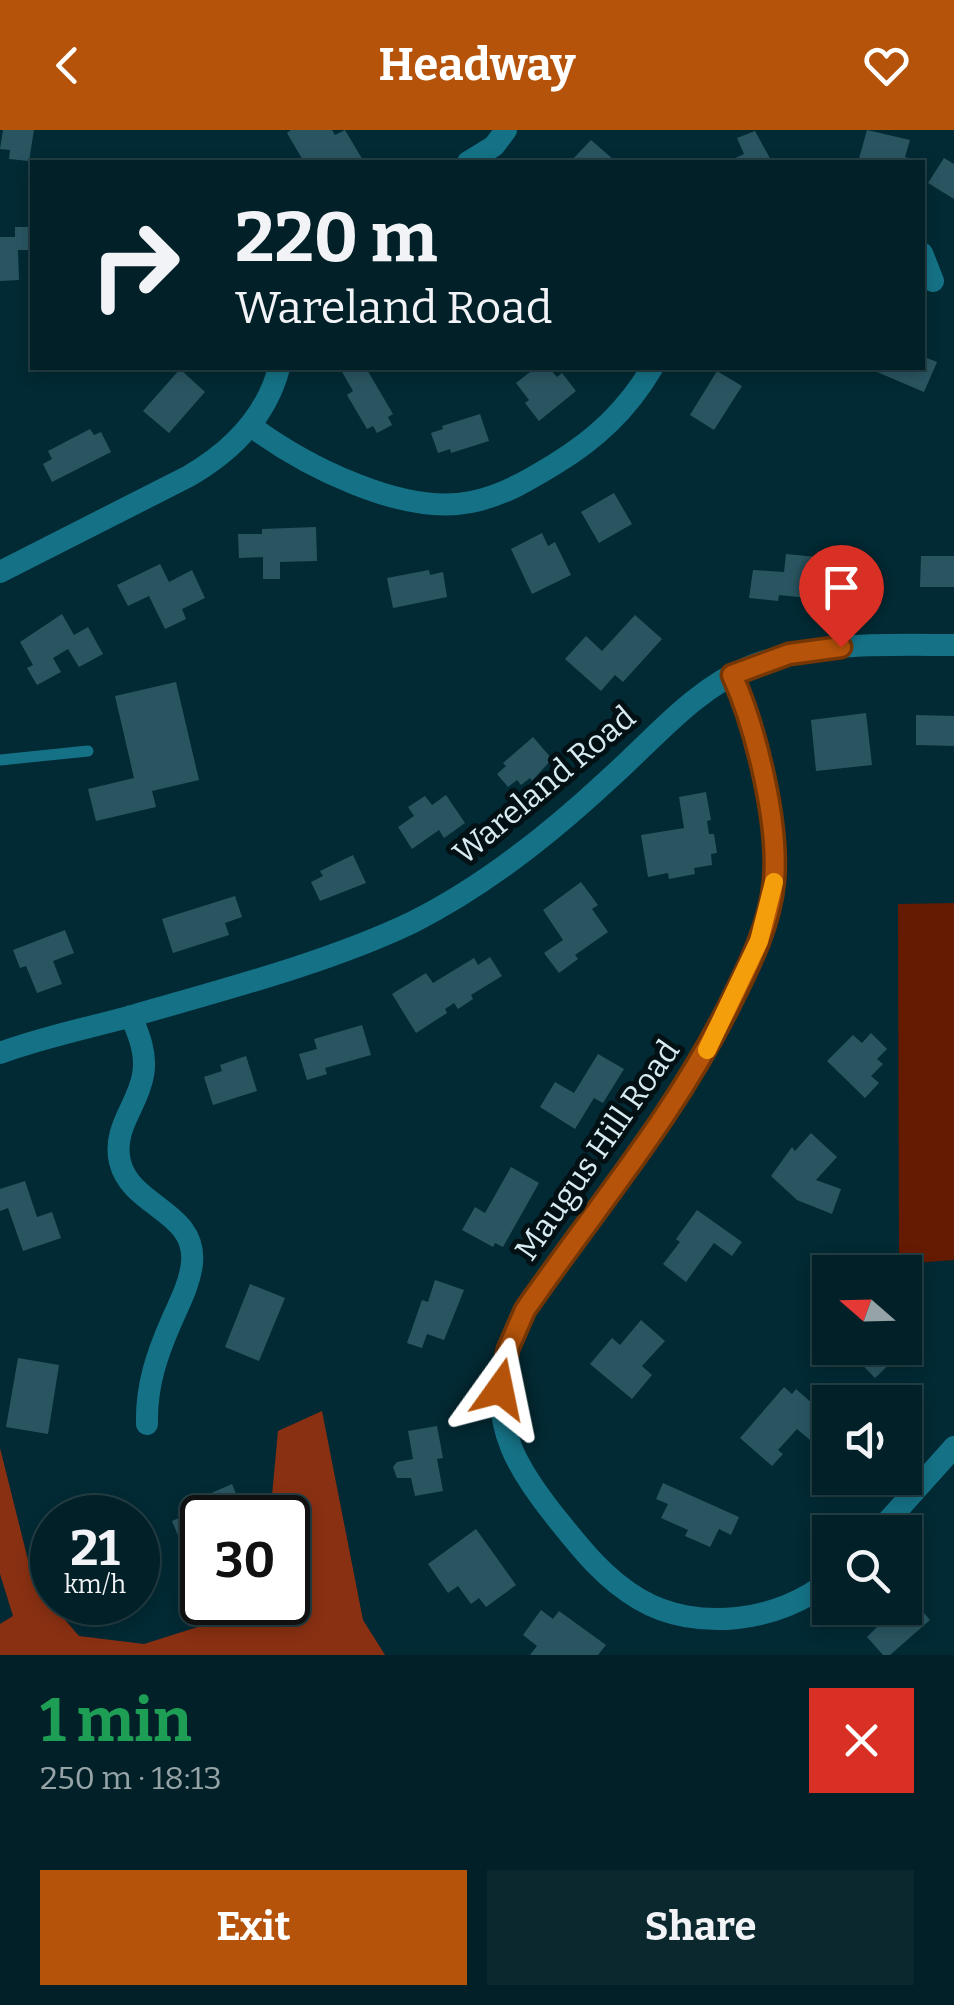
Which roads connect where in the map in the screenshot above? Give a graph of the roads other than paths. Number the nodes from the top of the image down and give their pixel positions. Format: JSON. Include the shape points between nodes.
{"nodes":[{"id":1,"x":506,"y":130,"type":"edge"},
{"id":2,"x":471,"y":160,"type":"edge"},
{"id":3,"x":925,"y":261,"type":"edge"},
{"id":4,"x":933,"y":281,"type":"dead end"},
{"id":5,"x":278,"y":370,"type":"edge"},
{"id":6,"x":651,"y":370,"type":"edge"},
{"id":7,"x":250,"y":426,"type":"junction"},
{"id":8,"x":0,"y":572,"type":"edge"},
{"id":9,"x":954,"y":645,"type":"edge"},
{"id":10,"x":732,"y":675,"type":"junction"},
{"id":11,"x":88,"y":751,"type":"dead end"},
{"id":12,"x":0,"y":760,"type":"edge"},
{"id":13,"x":132,"y":1016,"type":"junction"},
{"id":14,"x":0,"y":1052,"type":"edge"},
{"id":15,"x":147,"y":1424,"type":"dead end"},
{"id":16,"x":954,"y":1447,"type":"edge"},
{"id":17,"x":893,"y":1515,"type":"edge"},
{"id":18,"x":812,"y":1592,"type":"edge"}],
"edges":[{"from":1,"to":2,"type":"street"},
{"from":3,"to":4,"type":"street"},
{"from":5,"to":7,"type":"street"},
{"from":6,"to":7,"type":"street","via":[[628,404],[580,448],[507,491],[458,504],[385,494],[296,455]]},
{"from":7,"to":8,"type":"street","via":[[189,476]]},
{"from":9,"to":10,"type":"street","name":"Wareland Road","via":[[814,650]]},
{"from":10,"to":13,"type":"street","name":"Wareland Road","via":[[686,707],[554,827],[438,908],[345,950]]},
{"from":10,"to":18,"type":"street","name":"Maugus Hill Road","via":[[756,738],[770,822],[774,882],[766,921],[680,1096],[525,1310],[503,1369],[501,1408],[508,1443],[535,1491],[588,1558],[639,1600],[676,1614],[738,1618]]},
{"from":11,"to":12,"type":"lane"},
{"from":13,"to":14,"type":"street","name":"Wareland Road"},
{"from":13,"to":15,"type":"street","via":[[143,1076],[121,1129],[119,1158],[127,1180],[182,1226],[192,1248],[185,1289],[150,1378]]},
{"from":16,"to":17,"type":"street"}]}
